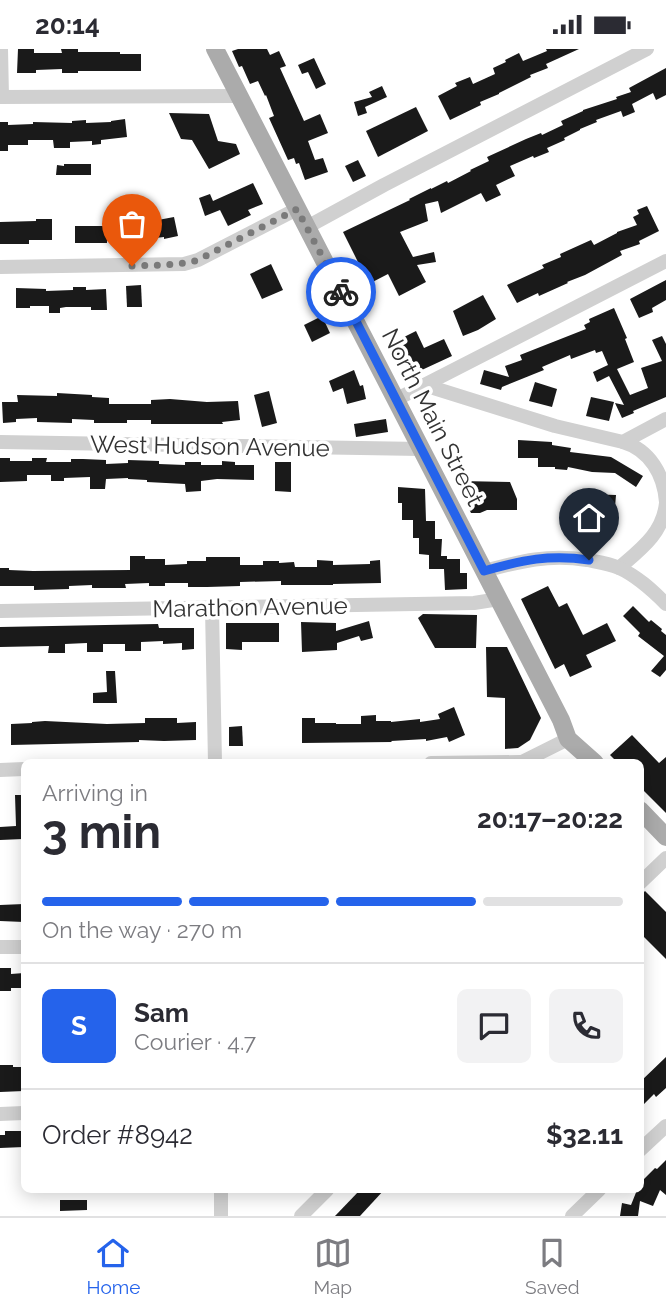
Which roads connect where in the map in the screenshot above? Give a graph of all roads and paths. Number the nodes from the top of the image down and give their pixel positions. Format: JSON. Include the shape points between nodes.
{"nodes":[{"id":1,"x":1,"y":49,"type":"edge"},
{"id":2,"x":216,"y":49,"type":"edge"},
{"id":3,"x":647,"y":49,"type":"edge"},
{"id":4,"x":239,"y":96,"type":"junction"},
{"id":5,"x":1,"y":97,"type":"edge"},
{"id":6,"x":297,"y":209,"type":"junction"},
{"id":7,"x":307,"y":227,"type":"junction"},
{"id":8,"x":666,"y":261,"type":"edge"},
{"id":9,"x":0,"y":267,"type":"edge"},
{"id":10,"x":424,"y":385,"type":"junction"},
{"id":11,"x":397,"y":398,"type":"junction"},
{"id":12,"x":666,"y":419,"type":"edge"},
{"id":13,"x":0,"y":442,"type":"edge"},
{"id":14,"x":624,"y":442,"type":"junction"},
{"id":15,"x":421,"y":449,"type":"junction"},
{"id":16,"x":666,"y":509,"type":"edge"},
{"id":17,"x":619,"y":568,"type":"junction"},
{"id":18,"x":484,"y":571,"type":"junction"},
{"id":19,"x":499,"y":599,"type":"junction"},
{"id":20,"x":666,"y":604,"type":"edge"},
{"id":21,"x":212,"y":608,"type":"junction"},
{"id":22,"x":0,"y":611,"type":"edge"},
{"id":23,"x":568,"y":739,"type":"junction"},
{"id":24,"x":215,"y":759,"type":"edge"},
{"id":25,"x":529,"y":759,"type":"edge"},
{"id":26,"x":590,"y":759,"type":"edge"},
{"id":27,"x":0,"y":769,"type":"edge"},
{"id":28,"x":21,"y":769,"type":"edge"},
{"id":29,"x":644,"y":814,"type":"edge"},
{"id":30,"x":666,"y":837,"type":"edge"},
{"id":31,"x":666,"y":858,"type":"edge"},
{"id":32,"x":644,"y":879,"type":"edge"},
{"id":33,"x":0,"y":947,"type":"edge"},
{"id":34,"x":21,"y":947,"type":"edge"},
{"id":35,"x":21,"y":1113,"type":"edge"},
{"id":36,"x":0,"y":1114,"type":"edge"},
{"id":37,"x":666,"y":1126,"type":"edge"},
{"id":38,"x":644,"y":1146,"type":"edge"},
{"id":39,"x":221,"y":1193,"type":"edge"},
{"id":40,"x":324,"y":1193,"type":"edge"},
{"id":41,"x":597,"y":1193,"type":"edge"},
{"id":42,"x":221,"y":1216,"type":"edge"},
{"id":43,"x":301,"y":1216,"type":"edge"},
{"id":44,"x":572,"y":1216,"type":"edge"}],
"edges":[{"from":1,"to":5,"type":"street"},
{"from":2,"to":4,"type":"main road","name":"North Main Street"},
{"from":3,"to":7,"type":"street"},
{"from":4,"to":5,"type":"street"},
{"from":4,"to":6,"type":"main road","name":"North Main Street"},
{"from":6,"to":7,"type":"main road","name":"North Main Street"},
{"from":6,"to":9,"type":"street","via":[[184,264]]},
{"from":7,"to":11,"type":"main road","name":"North Main Street"},
{"from":8,"to":10,"type":"street"},
{"from":10,"to":11,"type":"street"},
{"from":10,"to":14,"type":"street","via":[[555,426]]},
{"from":11,"to":15,"type":"main road","name":"North Main Street"},
{"from":12,"to":14,"type":"street"},
{"from":13,"to":15,"type":"street","name":"West Hudson Avenue"},
{"from":14,"to":16,"type":"street","via":[[642,451],[660,474]]},
{"from":15,"to":18,"type":"main road","name":"North Main Street"},
{"from":16,"to":17,"type":"street","via":[[654,537]]},
{"from":17,"to":18,"type":"street","via":[[550,557]]},
{"from":17,"to":20,"type":"street"},
{"from":18,"to":19,"type":"main road","name":"North Main Street"},
{"from":19,"to":21,"type":"street","name":"Marathon Avenue"},
{"from":19,"to":23,"type":"main road","name":"North Main Street"},
{"from":21,"to":22,"type":"street","name":"Marathon Avenue"},
{"from":21,"to":24,"type":"street"},
{"from":23,"to":25,"type":"street"},
{"from":23,"to":26,"type":"main road","name":"North Main Street"},
{"from":27,"to":28,"type":"street"},
{"from":29,"to":30,"type":"main road"},
{"from":31,"to":32,"type":"street"},
{"from":33,"to":34,"type":"street"},
{"from":35,"to":36,"type":"street"},
{"from":37,"to":38,"type":"street"},
{"from":39,"to":42,"type":"street"},
{"from":40,"to":43,"type":"street"},
{"from":41,"to":44,"type":"street","via":[[589,1207]]}]}
